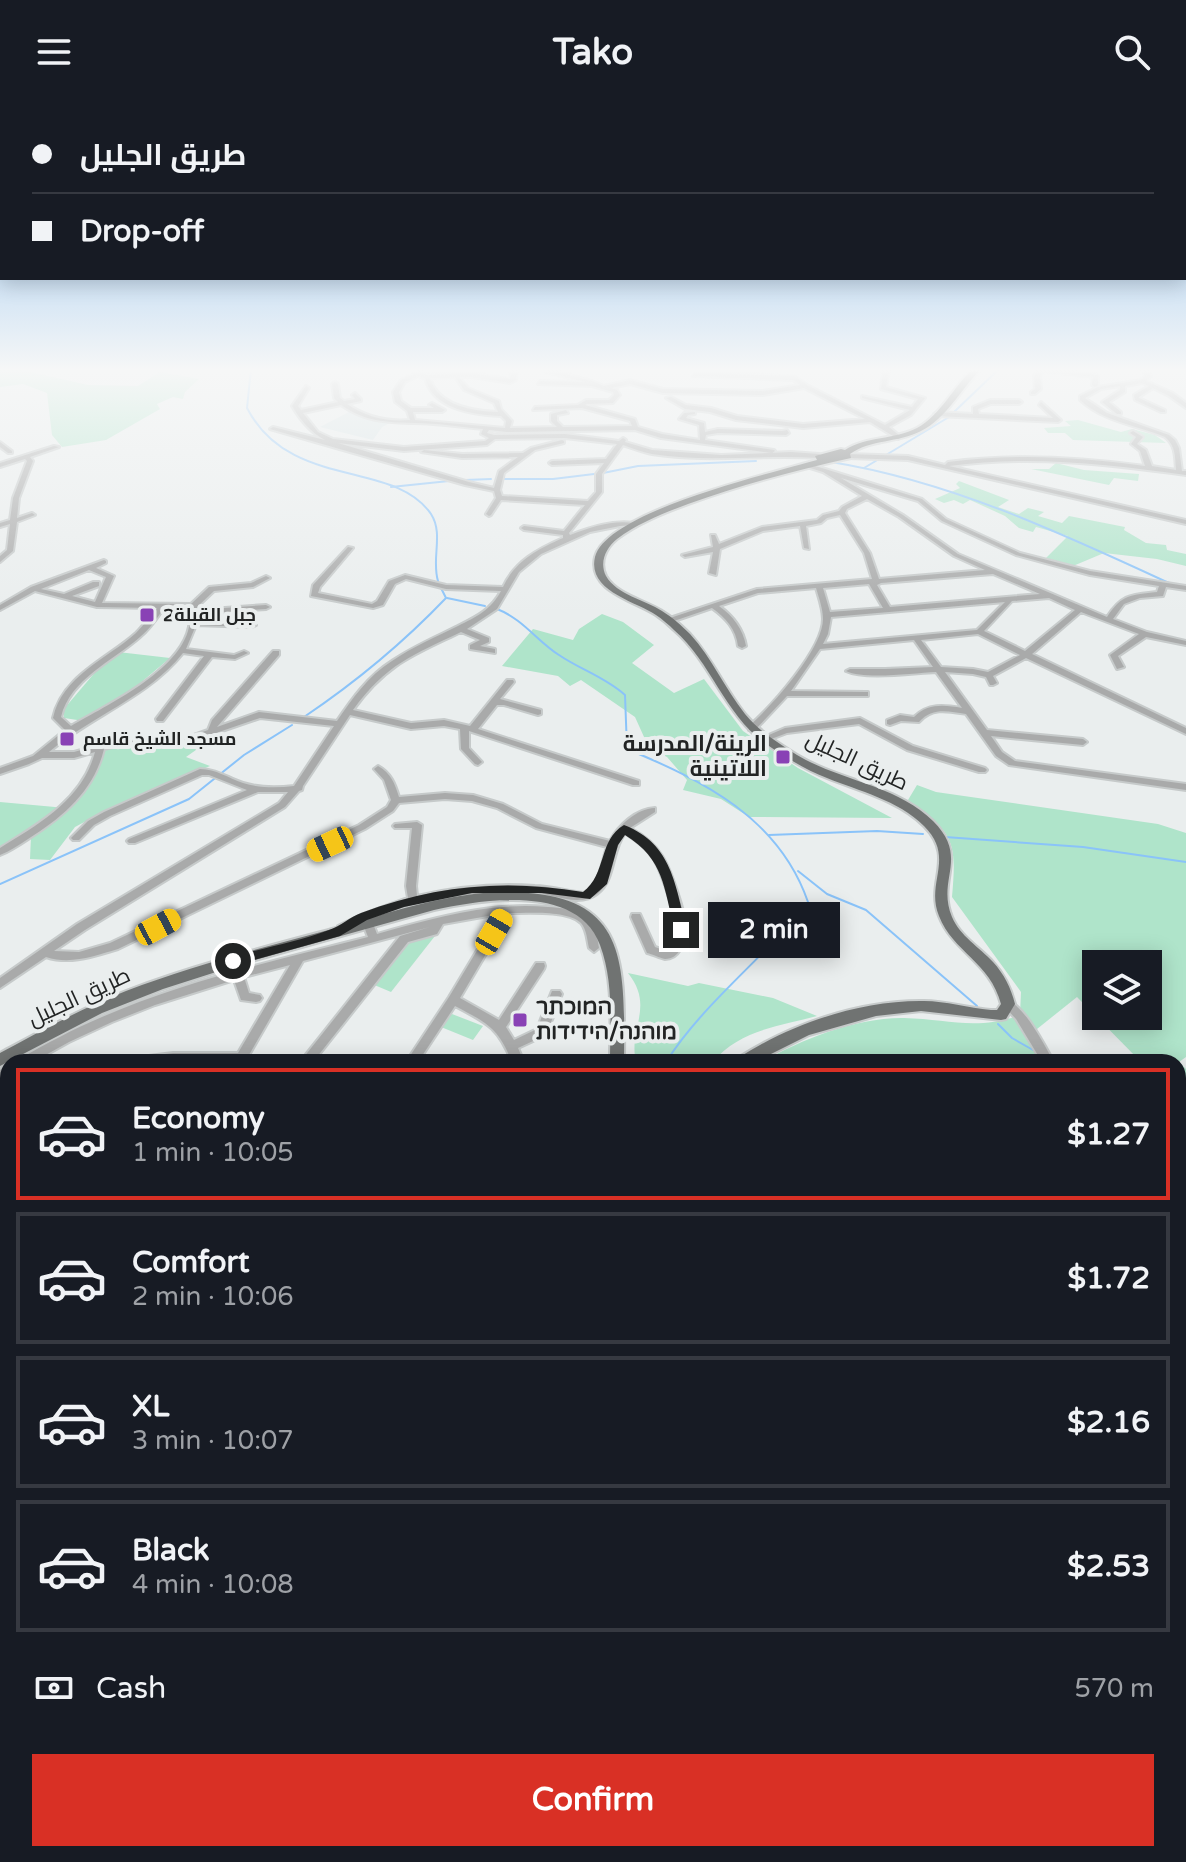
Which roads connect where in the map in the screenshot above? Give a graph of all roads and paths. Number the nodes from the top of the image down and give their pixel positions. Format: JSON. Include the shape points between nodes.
{"nodes":[{"id":1,"x":45,"y":451,"type":"edge"},
{"id":2,"x":352,"y":451,"type":"edge"},
{"id":3,"x":421,"y":451,"type":"edge"},
{"id":4,"x":530,"y":451,"type":"edge"},
{"id":5,"x":616,"y":451,"type":"edge"},
{"id":6,"x":648,"y":451,"type":"edge"},
{"id":7,"x":776,"y":451,"type":"edge"},
{"id":8,"x":849,"y":451,"type":"edge"},
{"id":9,"x":1143,"y":451,"type":"edge"},
{"id":10,"x":1177,"y":451,"type":"edge"},
{"id":11,"x":845,"y":453,"type":"junction"},
{"id":12,"x":791,"y":454,"type":"junction"},
{"id":13,"x":524,"y":455,"type":"junction"},
{"id":14,"x":27,"y":458,"type":"junction"},
{"id":15,"x":608,"y":461,"type":"junction"},
{"id":16,"x":817,"y":461,"type":"junction"},
{"id":17,"x":552,"y":463,"type":"dead end"},
{"id":18,"x":0,"y":465,"type":"edge"},
{"id":19,"x":945,"y":465,"type":"junction"},
{"id":20,"x":1149,"y":468,"type":"junction"},
{"id":21,"x":825,"y":471,"type":"junction"},
{"id":22,"x":1182,"y":472,"type":"edge"},
{"id":23,"x":498,"y":494,"type":"junction"},
{"id":24,"x":867,"y":496,"type":"junction"},
{"id":25,"x":588,"y":503,"type":"junction"},
{"id":26,"x":842,"y":513,"type":"junction"},
{"id":27,"x":489,"y":514,"type":"dead end"},
{"id":28,"x":32,"y":515,"type":"dead end"},
{"id":29,"x":13,"y":519,"type":"junction"},
{"id":30,"x":1186,"y":522,"type":"edge"},
{"id":31,"x":632,"y":524,"type":"junction"},
{"id":32,"x":0,"y":525,"type":"edge"},
{"id":33,"x":803,"y":525,"type":"junction"},
{"id":34,"x":524,"y":528,"type":"dead end"},
{"id":35,"x":566,"y":536,"type":"junction"},
{"id":36,"x":713,"y":536,"type":"dead end"},
{"id":37,"x":350,"y":548,"type":"dead end"},
{"id":38,"x":717,"y":548,"type":"junction"},
{"id":39,"x":807,"y":548,"type":"dead end"},
{"id":40,"x":685,"y":555,"type":"dead end"},
{"id":41,"x":0,"y":560,"type":"edge"},
{"id":42,"x":104,"y":562,"type":"dead end"},
{"id":43,"x":90,"y":568,"type":"junction"},
{"id":44,"x":992,"y":572,"type":"junction"},
{"id":45,"x":713,"y":573,"type":"dead end"},
{"id":46,"x":266,"y":578,"type":"dead end"},
{"id":47,"x":874,"y":583,"type":"junction"},
{"id":48,"x":96,"y":584,"type":"dead end"},
{"id":49,"x":1163,"y":586,"type":"junction"},
{"id":50,"x":819,"y":587,"type":"junction"},
{"id":51,"x":1186,"y":588,"type":"edge"},
{"id":52,"x":34,"y":589,"type":"junction"},
{"id":53,"x":505,"y":589,"type":"junction"},
{"id":54,"x":1048,"y":596,"type":"junction"},
{"id":55,"x":63,"y":597,"type":"junction"},
{"id":56,"x":1009,"y":602,"type":"junction"},
{"id":57,"x":97,"y":605,"type":"junction"},
{"id":58,"x":712,"y":605,"type":"junction"},
{"id":59,"x":162,"y":606,"type":"junction"},
{"id":60,"x":266,"y":607,"type":"dead end"},
{"id":61,"x":0,"y":608,"type":"edge"},
{"id":62,"x":194,"y":609,"type":"junction"},
{"id":63,"x":1080,"y":609,"type":"junction"},
{"id":64,"x":888,"y":610,"type":"junction"},
{"id":65,"x":827,"y":615,"type":"junction"},
{"id":66,"x":1111,"y":617,"type":"dead end"},
{"id":67,"x":668,"y":620,"type":"junction"},
{"id":68,"x":192,"y":623,"type":"junction"},
{"id":69,"x":252,"y":625,"type":"dead end"},
{"id":70,"x":459,"y":628,"type":"junction"},
{"id":71,"x":979,"y":632,"type":"junction"},
{"id":72,"x":1145,"y":634,"type":"junction"},
{"id":73,"x":917,"y":639,"type":"junction"},
{"id":74,"x":1186,"y":643,"type":"edge"},
{"id":75,"x":742,"y":646,"type":"dead end"},
{"id":76,"x":817,"y":647,"type":"junction"},
{"id":77,"x":182,"y":651,"type":"junction"},
{"id":78,"x":492,"y":651,"type":"dead end"},
{"id":79,"x":244,"y":653,"type":"dead end"},
{"id":80,"x":276,"y":653,"type":"dead end"},
{"id":81,"x":210,"y":654,"type":"junction"},
{"id":82,"x":1027,"y":654,"type":"junction"},
{"id":83,"x":1120,"y":667,"type":"dead end"},
{"id":84,"x":938,"y":670,"type":"junction"},
{"id":85,"x":850,"y":671,"type":"dead end"},
{"id":86,"x":510,"y":682,"type":"dead end"},
{"id":87,"x":786,"y":693,"type":"junction"},
{"id":88,"x":865,"y":694,"type":"dead end"},
{"id":89,"x":493,"y":702,"type":"junction"},
{"id":90,"x":349,"y":712,"type":"junction"},
{"id":91,"x":538,"y":712,"type":"dead end"},
{"id":92,"x":969,"y":712,"type":"junction"},
{"id":93,"x":160,"y":719,"type":"dead end"},
{"id":94,"x":890,"y":722,"type":"dead end"},
{"id":95,"x":337,"y":724,"type":"junction"},
{"id":96,"x":752,"y":728,"type":"junction"},
{"id":97,"x":468,"y":729,"type":"junction"},
{"id":98,"x":71,"y":730,"type":"junction"},
{"id":99,"x":1186,"y":731,"type":"edge"},
{"id":100,"x":211,"y":732,"type":"junction"},
{"id":101,"x":986,"y":733,"type":"junction"},
{"id":102,"x":766,"y":738,"type":"junction"},
{"id":103,"x":1083,"y":742,"type":"dead end"},
{"id":104,"x":100,"y":748,"type":"junction"},
{"id":105,"x":39,"y":755,"type":"junction"},
{"id":106,"x":478,"y":762,"type":"dead end"},
{"id":107,"x":378,"y":769,"type":"dead end"},
{"id":108,"x":982,"y":770,"type":"dead end"},
{"id":109,"x":0,"y":771,"type":"edge"},
{"id":110,"x":636,"y":783,"type":"dead end"},
{"id":111,"x":1186,"y":787,"type":"edge"},
{"id":112,"x":299,"y":788,"type":"junction"},
{"id":113,"x":257,"y":789,"type":"junction"},
{"id":114,"x":396,"y":800,"type":"junction"},
{"id":115,"x":652,"y":810,"type":"dead end"},
{"id":116,"x":398,"y":826,"type":"dead end"},
{"id":117,"x":624,"y":829,"type":"junction"},
{"id":118,"x":76,"y":838,"type":"dead end"},
{"id":119,"x":132,"y":841,"type":"dead end"},
{"id":120,"x":612,"y":845,"type":"junction"},
{"id":121,"x":0,"y":852,"type":"edge"},
{"id":122,"x":413,"y":900,"type":"junction"},
{"id":123,"x":507,"y":909,"type":"junction"},
{"id":124,"x":636,"y":917,"type":"dead end"},
{"id":125,"x":439,"y":921,"type":"junction"},
{"id":126,"x":368,"y":924,"type":"junction"},
{"id":127,"x":336,"y":933,"type":"junction"},
{"id":128,"x":374,"y":939,"type":"junction"},
{"id":129,"x":594,"y":948,"type":"dead end"},
{"id":130,"x":45,"y":952,"type":"junction"},
{"id":131,"x":298,"y":961,"type":"junction"},
{"id":132,"x":540,"y":966,"type":"dead end"},
{"id":133,"x":238,"y":974,"type":"junction"},
{"id":134,"x":0,"y":984,"type":"edge"},
{"id":135,"x":556,"y":994,"type":"dead end"},
{"id":136,"x":256,"y":998,"type":"dead end"},
{"id":137,"x":453,"y":1000,"type":"junction"},
{"id":138,"x":1008,"y":1004,"type":"junction"},
{"id":139,"x":500,"y":1027,"type":"junction"},
{"id":140,"x":511,"y":1046,"type":"junction"},
{"id":141,"x":11,"y":1054,"type":"edge"},
{"id":142,"x":38,"y":1054,"type":"edge"},
{"id":143,"x":244,"y":1054,"type":"edge"},
{"id":144,"x":312,"y":1054,"type":"edge"},
{"id":145,"x":417,"y":1054,"type":"edge"},
{"id":146,"x":514,"y":1054,"type":"edge"},
{"id":147,"x":617,"y":1054,"type":"edge"},
{"id":148,"x":756,"y":1054,"type":"edge"},
{"id":149,"x":1043,"y":1054,"type":"edge"}],
"edges":[{"from":1,"to":14,"type":"street"},
{"from":2,"to":23,"type":"street"},
{"from":3,"to":13,"type":"street"},
{"from":4,"to":13,"type":"street"},
{"from":5,"to":15,"type":"street"},
{"from":6,"to":12,"type":"street","via":[[721,457]]},
{"from":7,"to":12,"type":"street"},
{"from":8,"to":11,"type":"main road"},
{"from":9,"to":20,"type":"street"},
{"from":10,"to":22,"type":"street"},
{"from":11,"to":16,"type":"main road","name":"طريق الجليل"},
{"from":11,"to":19,"type":"street","via":[[865,462],[908,458]]},
{"from":12,"to":16,"type":"street"},
{"from":13,"to":23,"type":"street","via":[[501,472]]},
{"from":14,"to":18,"type":"street"},
{"from":14,"to":29,"type":"street"},
{"from":15,"to":17,"type":"street"},
{"from":15,"to":25,"type":"street","via":[[599,474],[599,492]]},
{"from":16,"to":21,"type":"street"},
{"from":16,"to":31,"type":"main road","name":"طريق الجليل"},
{"from":19,"to":20,"type":"street","via":[[1011,457]]},
{"from":19,"to":30,"type":"street"},
{"from":20,"to":22,"type":"street"},
{"from":21,"to":24,"type":"street"},
{"from":21,"to":49,"type":"street","via":[[920,500],[944,520],[1018,554]]},
{"from":23,"to":25,"type":"street"},
{"from":23,"to":27,"type":"street"},
{"from":24,"to":26,"type":"street"},
{"from":24,"to":44,"type":"street","via":[[940,547]]},
{"from":25,"to":35,"type":"street"},
{"from":26,"to":33,"type":"street"},
{"from":26,"to":47,"type":"street","via":[[867,553]]},
{"from":28,"to":29,"type":"street"},
{"from":29,"to":32,"type":"street"},
{"from":29,"to":41,"type":"street","via":[[10,551]]},
{"from":31,"to":35,"type":"street","via":[[616,522]]},
{"from":31,"to":67,"type":"main road","name":"طريق الجليل","via":[[602,549],[600,574],[619,593]]},
{"from":33,"to":38,"type":"street","via":[[762,529]]},
{"from":33,"to":39,"type":"street"},
{"from":34,"to":35,"type":"street"},
{"from":35,"to":53,"type":"street","via":[[521,565]]},
{"from":36,"to":38,"type":"street"},
{"from":37,"to":53,"type":"street","via":[[314,594],[373,606],[392,583],[405,577],[446,587]]},
{"from":38,"to":40,"type":"street"},
{"from":38,"to":45,"type":"street"},
{"from":42,"to":43,"type":"street"},
{"from":43,"to":52,"type":"street"},
{"from":43,"to":57,"type":"street","via":[[110,576]]},
{"from":44,"to":47,"type":"street"},
{"from":44,"to":54,"type":"street"},
{"from":46,"to":62,"type":"street","via":[[253,585],[212,589]]},
{"from":47,"to":50,"type":"street"},
{"from":47,"to":64,"type":"street"},
{"from":48,"to":55,"type":"street"},
{"from":49,"to":51,"type":"street"},
{"from":49,"to":66,"type":"street","via":[[1160,594],[1121,602]]},
{"from":50,"to":58,"type":"street","via":[[757,591]]},
{"from":50,"to":65,"type":"street"},
{"from":52,"to":55,"type":"street"},
{"from":52,"to":61,"type":"street"},
{"from":53,"to":70,"type":"street","via":[[494,608]]},
{"from":54,"to":56,"type":"street"},
{"from":54,"to":63,"type":"street"},
{"from":55,"to":57,"type":"street"},
{"from":56,"to":64,"type":"street"},
{"from":56,"to":71,"type":"street"},
{"from":57,"to":59,"type":"street"},
{"from":58,"to":67,"type":"street"},
{"from":58,"to":75,"type":"street","via":[[738,631]]},
{"from":59,"to":62,"type":"street"},
{"from":59,"to":98,"type":"street","via":[[141,632],[92,668],[60,706],[57,718]]},
{"from":60,"to":62,"type":"street"},
{"from":62,"to":68,"type":"street"},
{"from":63,"to":72,"type":"street"},
{"from":63,"to":82,"type":"street"},
{"from":64,"to":65,"type":"street"},
{"from":65,"to":76,"type":"street"},
{"from":67,"to":96,"type":"main road","name":"طريق الجليل"},
{"from":68,"to":69,"type":"street"},
{"from":68,"to":77,"type":"street"},
{"from":70,"to":78,"type":"street","via":[[486,640],[473,647]]},
{"from":70,"to":90,"type":"street","via":[[379,674]]},
{"from":71,"to":73,"type":"street"},
{"from":71,"to":82,"type":"street"},
{"from":72,"to":74,"type":"street"},
{"from":72,"to":83,"type":"street","via":[[1114,655]]},
{"from":73,"to":76,"type":"street"},
{"from":73,"to":84,"type":"street"},
{"from":76,"to":87,"type":"street"},
{"from":77,"to":81,"type":"street"},
{"from":77,"to":98,"type":"street","via":[[115,707]]},
{"from":79,"to":81,"type":"street"},
{"from":80,"to":100,"type":"street"},
{"from":81,"to":93,"type":"street"},
{"from":82,"to":84,"type":"street","via":[[991,679],[968,669]]},
{"from":82,"to":99,"type":"street"},
{"from":84,"to":85,"type":"street"},
{"from":84,"to":92,"type":"street"},
{"from":86,"to":89,"type":"street"},
{"from":87,"to":88,"type":"street"},
{"from":87,"to":96,"type":"street"},
{"from":89,"to":91,"type":"street"},
{"from":89,"to":97,"type":"street"},
{"from":90,"to":95,"type":"street"},
{"from":90,"to":97,"type":"street","via":[[411,726],[444,723]]},
{"from":92,"to":94,"type":"street","via":[[935,708],[916,720]]},
{"from":92,"to":101,"type":"street"},
{"from":95,"to":100,"type":"street","via":[[263,714]]},
{"from":95,"to":112,"type":"street"},
{"from":96,"to":102,"type":"main road","name":"طريق الجليل"},
{"from":97,"to":106,"type":"street","via":[[465,749]]},
{"from":97,"to":110,"type":"street"},
{"from":98,"to":105,"type":"street"},
{"from":100,"to":104,"type":"street","via":[[174,743],[125,741]]},
{"from":101,"to":103,"type":"street"},
{"from":101,"to":111,"type":"street","via":[[1012,763]]},
{"from":102,"to":108,"type":"street","via":[[860,721],[910,748]]},
{"from":102,"to":138,"type":"main road","name":"طريق الجليل","via":[[796,759],[910,810],[941,837],[947,849],[939,892],[947,920],[1005,984]]},
{"from":104,"to":105,"type":"street"},
{"from":104,"to":121,"type":"street","via":[[83,788],[47,822]]},
{"from":105,"to":109,"type":"street"},
{"from":107,"to":114,"type":"street"},
{"from":112,"to":113,"type":"street"},
{"from":112,"to":130,"type":"street","via":[[276,810]]},
{"from":113,"to":118,"type":"street","via":[[200,772],[107,814]]},
{"from":113,"to":119,"type":"street"},
{"from":114,"to":120,"type":"street","via":[[473,798],[539,826]]},
{"from":114,"to":130,"type":"street","via":[[390,809],[330,844],[114,946],[73,956]]},
{"from":115,"to":117,"type":"street"},
{"from":116,"to":122,"type":"street","via":[[417,825]]},
{"from":117,"to":120,"type":"street"},
{"from":117,"to":124,"type":"street","via":[[657,853],[668,876],[681,930],[673,952],[651,950]]},
{"from":120,"to":122,"type":"street","via":[[601,884],[586,896],[487,887]]},
{"from":122,"to":127,"type":"street","via":[[363,917]]},
{"from":123,"to":125,"type":"street"},
{"from":123,"to":129,"type":"street","via":[[578,915],[591,930]]},
{"from":123,"to":137,"type":"street"},
{"from":125,"to":128,"type":"street"},
{"from":125,"to":144,"type":"street","via":[[433,931],[404,939]]},
{"from":126,"to":127,"type":"main road","name":"طريق الجليل"},
{"from":126,"to":128,"type":"street"},
{"from":126,"to":147,"type":"main road","name":"طريق الجليل","via":[[480,897],[531,898],[579,909],[592,920],[609,952]]},
{"from":127,"to":141,"type":"main road","name":"طريق الجليل","via":[[130,995]]},
{"from":128,"to":131,"type":"street"},
{"from":130,"to":134,"type":"street"},
{"from":131,"to":133,"type":"street"},
{"from":131,"to":143,"type":"street"},
{"from":132,"to":139,"type":"street"},
{"from":133,"to":136,"type":"street","via":[[245,997]]},
{"from":133,"to":142,"type":"street","via":[[105,1019]]},
{"from":135,"to":140,"type":"street","via":[[542,1032]]},
{"from":137,"to":139,"type":"street"},
{"from":137,"to":145,"type":"street"},
{"from":138,"to":148,"type":"main road","via":[[1001,1015],[987,1016],[922,1006],[861,1014]]},
{"from":138,"to":149,"type":"street"},
{"from":139,"to":140,"type":"street"},
{"from":140,"to":146,"type":"street"}]}
